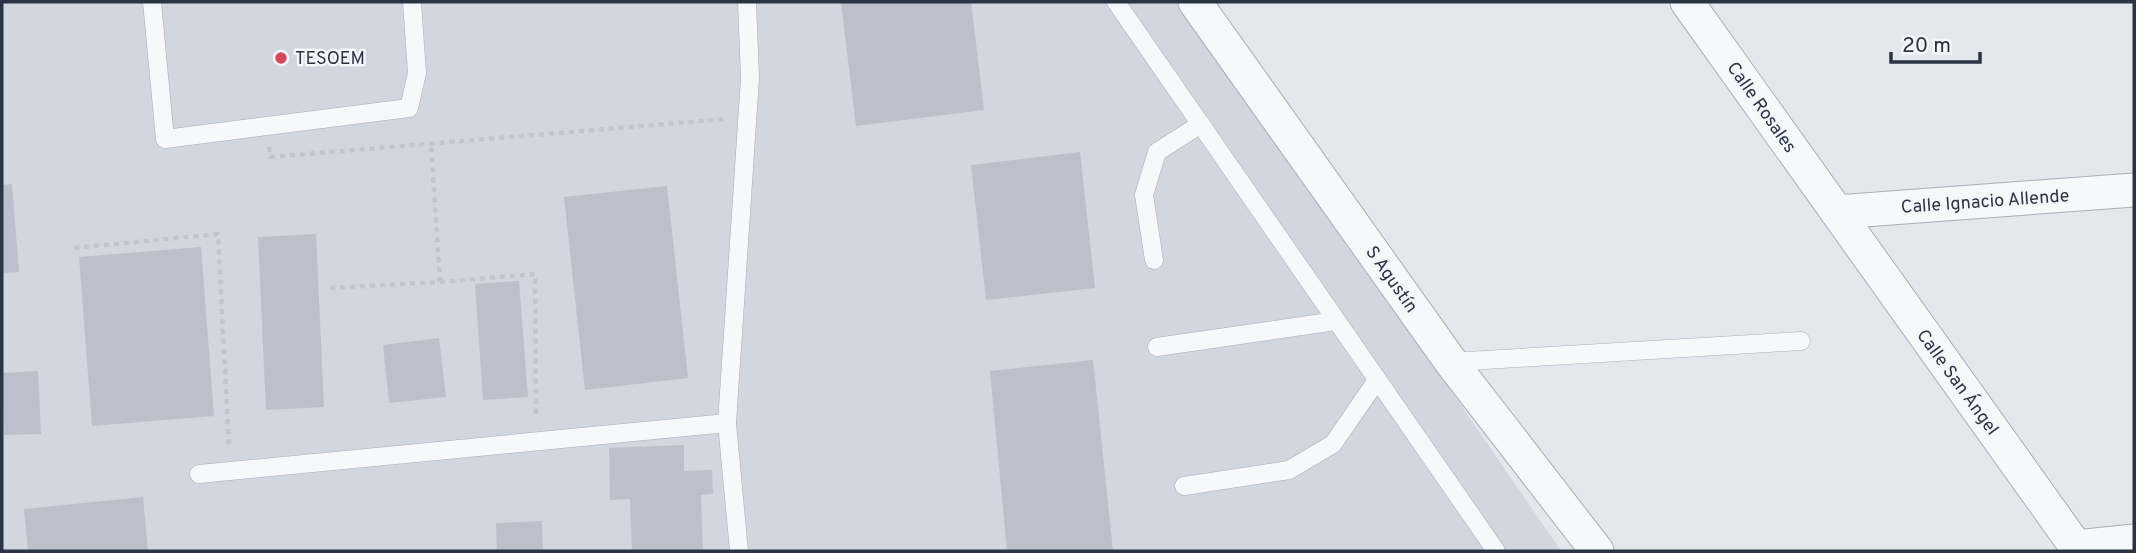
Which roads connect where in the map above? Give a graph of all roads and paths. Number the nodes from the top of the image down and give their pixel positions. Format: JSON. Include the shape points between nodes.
{"nodes":[{"id":1,"x":152,"y":2,"type":"edge"},
{"id":2,"x":412,"y":2,"type":"edge"},
{"id":3,"x":747,"y":2,"type":"edge"},
{"id":4,"x":1116,"y":2,"type":"edge"},
{"id":5,"x":1195,"y":2,"type":"edge"},
{"id":6,"x":1687,"y":2,"type":"edge"},
{"id":7,"x":748,"y":117,"type":"junction"},
{"id":8,"x":1200,"y":124,"type":"junction"},
{"id":9,"x":266,"y":127,"type":"junction"},
{"id":10,"x":431,"y":144,"type":"junction"},
{"id":11,"x":2134,"y":190,"type":"edge"},
{"id":12,"x":1837,"y":212,"type":"junction"},
{"id":13,"x":74,"y":248,"type":"dead end"},
{"id":14,"x":1154,"y":260,"type":"dead end"},
{"id":15,"x":440,"y":282,"type":"junction"},
{"id":16,"x":330,"y":288,"type":"dead end"},
{"id":17,"x":1336,"y":321,"type":"junction"},
{"id":18,"x":1801,"y":341,"type":"dead end"},
{"id":19,"x":1157,"y":347,"type":"dead end"},
{"id":20,"x":1451,"y":362,"type":"junction"},
{"id":21,"x":1377,"y":380,"type":"junction"},
{"id":22,"x":727,"y":423,"type":"junction"},
{"id":23,"x":537,"y":442,"type":"junction"},
{"id":24,"x":230,"y":471,"type":"junction"},
{"id":25,"x":199,"y":474,"type":"dead end"},
{"id":26,"x":1184,"y":486,"type":"dead end"},
{"id":27,"x":2134,"y":541,"type":"edge"},
{"id":28,"x":2078,"y":549,"type":"edge"},
{"id":29,"x":739,"y":551,"type":"edge"},
{"id":30,"x":1496,"y":551,"type":"edge"},
{"id":31,"x":1597,"y":551,"type":"edge"}],
"edges":[{"from":1,"to":9,"type":"lane","via":[[166,139]]},
{"from":2,"to":9,"type":"lane","via":[[416,73],[409,108]]},
{"from":3,"to":7,"type":"lane"},
{"from":4,"to":8,"type":"lane"},
{"from":5,"to":20,"type":"street","name":"S Agustín"},
{"from":6,"to":12,"type":"street","name":"Calle Rosales"},
{"from":7,"to":10,"type":"path"},
{"from":7,"to":22,"type":"lane"},
{"from":8,"to":14,"type":"lane","via":[[1157,152],[1144,195]]},
{"from":8,"to":17,"type":"lane"},
{"from":9,"to":10,"type":"path","via":[[270,157]]},
{"from":10,"to":15,"type":"path"},
{"from":11,"to":12,"type":"street","name":"Calle Ignacio Allende"},
{"from":12,"to":28,"type":"street","name":"Calle San Ángel"},
{"from":13,"to":24,"type":"path","via":[[218,234]]},
{"from":15,"to":16,"type":"path"},
{"from":15,"to":23,"type":"path","via":[[535,274]]},
{"from":17,"to":19,"type":"lane"},
{"from":17,"to":21,"type":"lane"},
{"from":18,"to":20,"type":"lane"},
{"from":20,"to":31,"type":"street","name":"S Agustín"},
{"from":21,"to":26,"type":"lane","via":[[1333,444],[1289,470]]},
{"from":21,"to":30,"type":"lane"},
{"from":22,"to":23,"type":"lane"},
{"from":22,"to":29,"type":"lane"},
{"from":23,"to":24,"type":"lane"},
{"from":24,"to":25,"type":"lane"},
{"from":27,"to":28,"type":"street"}]}
